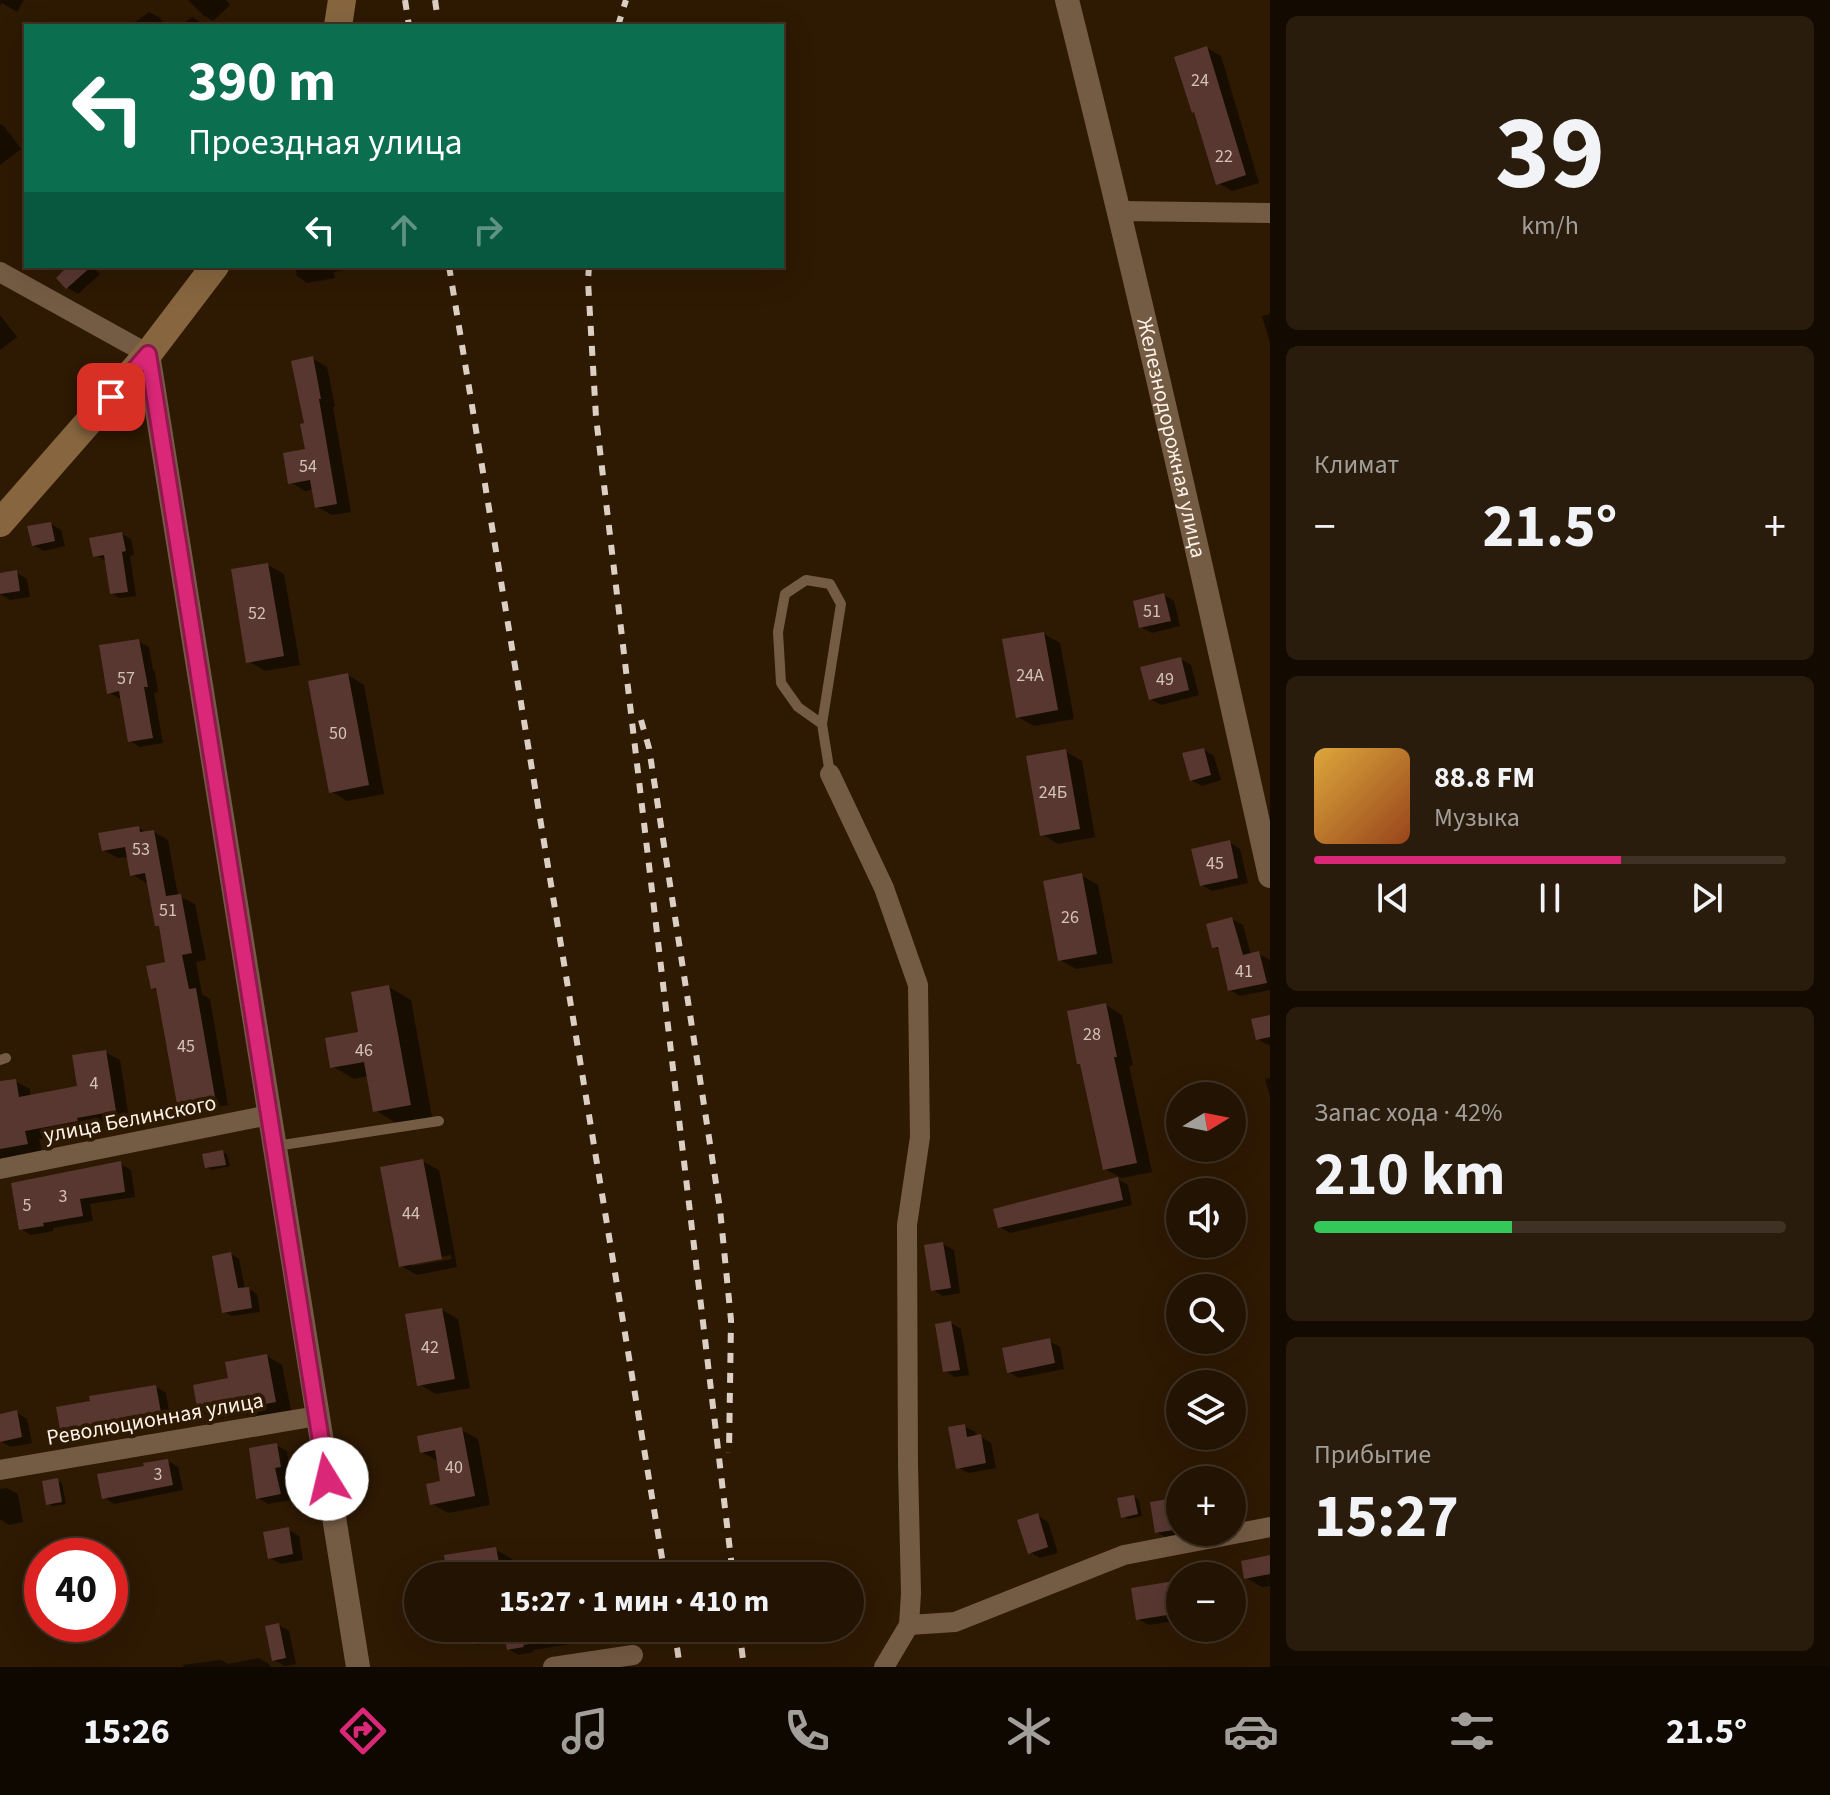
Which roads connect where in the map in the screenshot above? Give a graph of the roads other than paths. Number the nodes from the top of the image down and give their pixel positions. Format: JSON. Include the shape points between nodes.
{"nodes":[{"id":1,"x":342,"y":0,"type":"edge"},
{"id":2,"x":1067,"y":0,"type":"edge"},
{"id":3,"x":338,"y":24,"type":"edge"},
{"id":4,"x":1120,"y":211,"type":"junction"},
{"id":5,"x":1270,"y":213,"type":"edge"},
{"id":6,"x":213,"y":268,"type":"edge"},
{"id":7,"x":0,"y":272,"type":"edge"},
{"id":8,"x":148,"y":354,"type":"junction"},
{"id":9,"x":0,"y":523,"type":"edge"},
{"id":10,"x":822,"y":724,"type":"junction"},
{"id":11,"x":830,"y":774,"type":"joint"},
{"id":12,"x":1270,"y":876,"type":"edge"},
{"id":13,"x":269,"y":1115,"type":"junction"},
{"id":14,"x":439,"y":1121,"type":"dead end"},
{"id":15,"x":274,"y":1146,"type":"junction"},
{"id":16,"x":0,"y":1169,"type":"edge"},
{"id":17,"x":317,"y":1416,"type":"junction"},
{"id":18,"x":0,"y":1470,"type":"edge"},
{"id":19,"x":1270,"y":1527,"type":"edge"},
{"id":20,"x":909,"y":1625,"type":"junction"},
{"id":21,"x":636,"y":1661,"type":"edge"},
{"id":22,"x":358,"y":1667,"type":"edge"},
{"id":23,"x":553,"y":1667,"type":"edge"},
{"id":24,"x":884,"y":1667,"type":"edge"}],
"edges":[{"from":1,"to":3,"type":"main road"},
{"from":2,"to":4,"type":"street","name":"Железнодорожная улица"},
{"from":4,"to":5,"type":"street"},
{"from":4,"to":12,"type":"street","name":"Железнодорожная улица"},
{"from":6,"to":8,"type":"main road"},
{"from":7,"to":8,"type":"street"},
{"from":8,"to":9,"type":"main road"},
{"from":8,"to":13,"type":"street"},
{"from":10,"to":10,"type":"lane","via":[[841,604],[830,584],[806,580],[785,594],[778,632],[781,683],[798,707]]},
{"from":10,"to":11,"type":"lane"},
{"from":11,"to":20,"type":"street","via":[[884,888],[918,985],[920,1137],[907,1225]]},
{"from":13,"to":15,"type":"street"},
{"from":13,"to":16,"type":"street","name":"улица Белинского"},
{"from":14,"to":15,"type":"lane"},
{"from":15,"to":17,"type":"street"},
{"from":17,"to":18,"type":"street","name":"Революционная улица"},
{"from":17,"to":22,"type":"street"},
{"from":19,"to":20,"type":"street","via":[[1124,1555],[955,1622]]},
{"from":20,"to":24,"type":"street"},
{"from":21,"to":23,"type":"street"}]}
